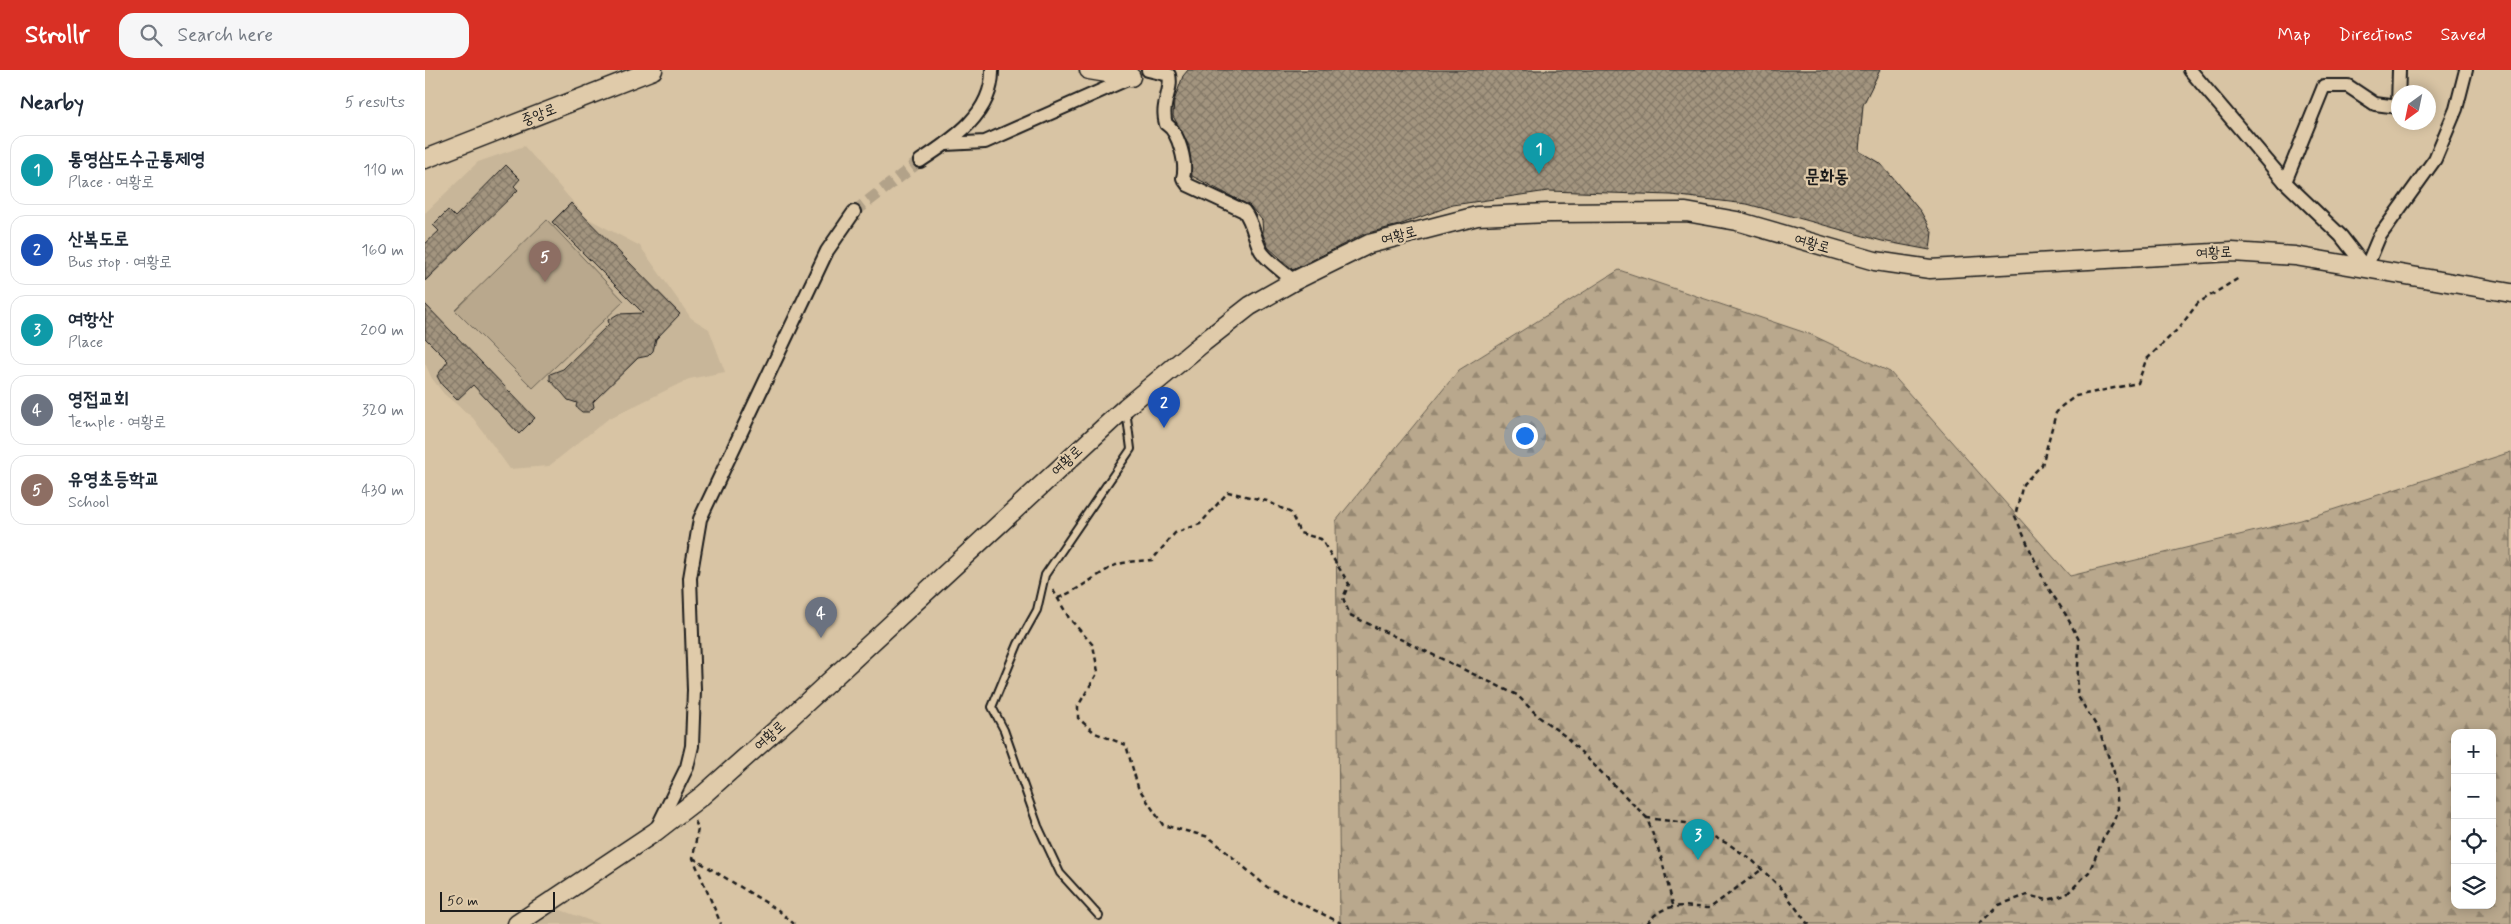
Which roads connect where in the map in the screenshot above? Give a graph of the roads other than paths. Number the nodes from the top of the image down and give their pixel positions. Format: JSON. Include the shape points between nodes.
{"nodes":[{"id":1,"x":653,"y":70,"type":"edge"},
{"id":2,"x":992,"y":70,"type":"edge"},
{"id":3,"x":1089,"y":70,"type":"edge"},
{"id":4,"x":1148,"y":70,"type":"edge"},
{"id":5,"x":2190,"y":70,"type":"edge"},
{"id":6,"x":2399,"y":70,"type":"edge"},
{"id":7,"x":2466,"y":70,"type":"edge"},
{"id":8,"x":1131,"y":77,"type":"junction"},
{"id":9,"x":945,"y":144,"type":"junction"},
{"id":10,"x":425,"y":159,"type":"edge"},
{"id":11,"x":920,"y":161,"type":"tunnel mouth"},
{"id":12,"x":2285,"y":182,"type":"junction"},
{"id":13,"x":855,"y":212,"type":"tunnel mouth"},
{"id":14,"x":2366,"y":268,"type":"junction"},
{"id":15,"x":1294,"y":280,"type":"junction"},
{"id":16,"x":2511,"y":293,"type":"edge"},
{"id":17,"x":1126,"y":407,"type":"junction"},
{"id":18,"x":655,"y":832,"type":"junction"},
{"id":19,"x":1099,"y":916,"type":"dead end"},
{"id":20,"x":517,"y":924,"type":"edge"}],
"edges":[{"from":1,"to":10,"type":"street","name":"중앙로"},
{"from":2,"to":9,"type":"street","via":[[982,107],[969,125]]},
{"from":3,"to":8,"type":"street"},
{"from":4,"to":8,"type":"street"},
{"from":4,"to":15,"type":"street","via":[[1169,75],[1163,112],[1166,124],[1177,139],[1185,172],[1183,178],[1188,185],[1249,216],[1263,253]]},
{"from":5,"to":12,"type":"street"},
{"from":6,"to":12,"type":"street","via":[[2398,107],[2375,104],[2348,86],[2324,86]]},
{"from":7,"to":14,"type":"street","via":[[2456,109],[2435,159],[2379,237]]},
{"from":8,"to":9,"type":"street","via":[[985,142]]},
{"from":9,"to":11,"type":"street"},
{"from":12,"to":14,"type":"street","via":[[2341,236]]},
{"from":13,"to":18,"type":"street","via":[[827,251],[700,519],[690,578],[694,690],[692,746],[687,767]]},
{"from":14,"to":15,"type":"street","name":"여황로","via":[[2295,256],[2232,252],[1930,269],[1875,261],[1737,221],[1686,212],[1550,213],[1477,216],[1369,244]]},
{"from":14,"to":16,"type":"street","name":"여황로"},
{"from":15,"to":17,"type":"street","name":"여황로","via":[[1250,306]]},
{"from":17,"to":18,"type":"street","name":"여황로","via":[[793,715]]},
{"from":17,"to":19,"type":"lane","via":[[1131,449],[1045,575],[1037,610],[992,707],[1004,730],[1038,826],[1060,873]]},
{"from":18,"to":20,"type":"street","name":"여황로"}]}
